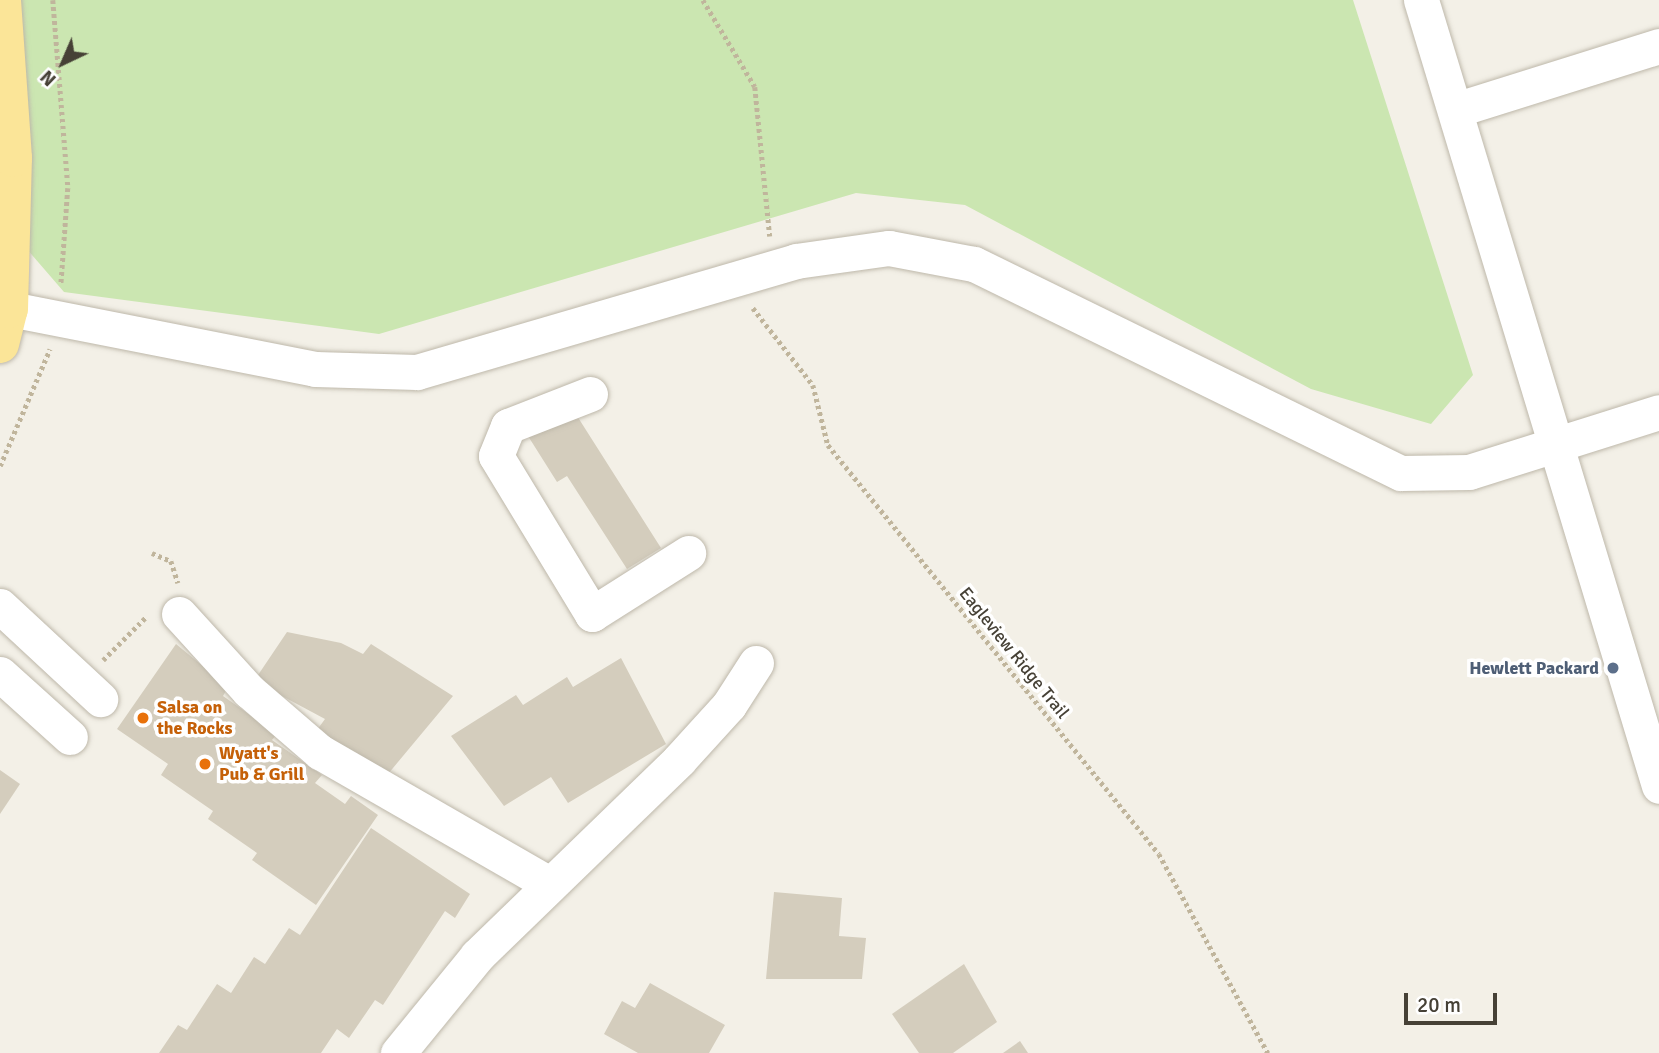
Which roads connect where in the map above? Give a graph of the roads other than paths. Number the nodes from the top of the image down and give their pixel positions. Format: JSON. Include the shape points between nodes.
{"nodes":[{"id":1,"x":2,"y":0,"type":"edge"},
{"id":2,"x":1421,"y":0,"type":"edge"},
{"id":3,"x":1659,"y":46,"type":"edge"},
{"id":4,"x":1455,"y":110,"type":"junction"},
{"id":5,"x":3,"y":320,"type":"edge"},
{"id":6,"x":590,"y":394,"type":"dead end"},
{"id":7,"x":1659,"y":412,"type":"edge"},
{"id":8,"x":1559,"y":446,"type":"junction"},
{"id":9,"x":688,"y":553,"type":"dead end"},
{"id":10,"x":0,"y":606,"type":"edge"},
{"id":11,"x":166,"y":607,"type":"road end"},
{"id":12,"x":756,"y":663,"type":"dead end"},
{"id":13,"x":0,"y":674,"type":"edge"},
{"id":14,"x":100,"y":699,"type":"dead end"},
{"id":15,"x":70,"y":737,"type":"dead end"},
{"id":16,"x":1659,"y":786,"type":"edge"},
{"id":17,"x":550,"y":884,"type":"junction"},
{"id":18,"x":398,"y":1053,"type":"edge"}],
"edges":[{"from":1,"to":5,"type":"main road","via":[[13,158]]},
{"from":2,"to":4,"type":"lane"},
{"from":3,"to":4,"type":"lane"},
{"from":4,"to":8,"type":"lane"},
{"from":5,"to":8,"type":"lane","via":[[55,320],[315,369],[417,372],[774,268],[889,248],[974,264],[1401,473],[1469,472]]},
{"from":6,"to":9,"type":"lane","via":[[508,426],[496,456],[592,614]]},
{"from":7,"to":8,"type":"lane"},
{"from":8,"to":16,"type":"lane"},
{"from":10,"to":14,"type":"lane"},
{"from":11,"to":17,"type":"lane","via":[[249,691],[320,752]]},
{"from":12,"to":17,"type":"lane","via":[[729,705],[679,760]]},
{"from":13,"to":15,"type":"lane"},
{"from":17,"to":18,"type":"lane","via":[[477,956]]}]}
